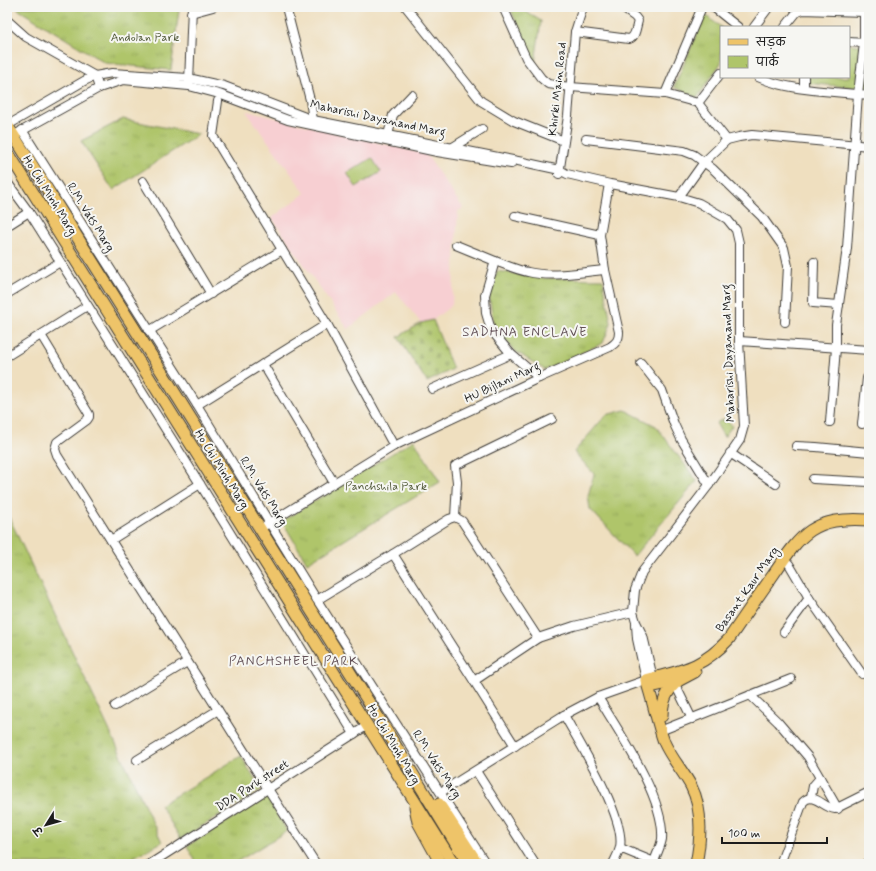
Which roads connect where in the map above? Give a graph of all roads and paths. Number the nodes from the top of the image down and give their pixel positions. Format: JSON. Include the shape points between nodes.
{"nodes":[{"id":1,"x":212,"y":7,"type":"edge"},
{"id":2,"x":286,"y":7,"type":"edge"},
{"id":3,"x":406,"y":7,"type":"edge"},
{"id":4,"x":503,"y":7,"type":"edge"},
{"id":5,"x":621,"y":7,"type":"edge"},
{"id":6,"x":702,"y":7,"type":"edge"},
{"id":7,"x":713,"y":7,"type":"edge"},
{"id":8,"x":769,"y":7,"type":"edge"},
{"id":9,"x":580,"y":8,"type":"edge"},
{"id":10,"x":864,"y":9,"type":"edge"},
{"id":11,"x":192,"y":10,"type":"edge"},
{"id":12,"x":7,"y":20,"type":"edge"},
{"id":13,"x":737,"y":26,"type":"edge"},
{"id":14,"x":755,"y":26,"type":"edge"},
{"id":15,"x":786,"y":26,"type":"edge"},
{"id":16,"x":575,"y":32,"type":"junction"},
{"id":17,"x":850,"y":42,"type":"edge"},
{"id":18,"x":864,"y":43,"type":"junction"},
{"id":19,"x":720,"y":74,"type":"edge"},
{"id":20,"x":95,"y":76,"type":"junction"},
{"id":21,"x":761,"y":78,"type":"edge"},
{"id":22,"x":804,"y":78,"type":"edge"},
{"id":23,"x":189,"y":82,"type":"junction"},
{"id":24,"x":570,"y":87,"type":"junction"},
{"id":25,"x":98,"y":88,"type":"junction"},
{"id":26,"x":804,"y":88,"type":"junction"},
{"id":27,"x":665,"y":94,"type":"junction"},
{"id":28,"x":858,"y":94,"type":"junction"},
{"id":29,"x":869,"y":94,"type":"edge"},
{"id":30,"x":412,"y":95,"type":"dead end"},
{"id":31,"x":51,"y":100,"type":"junction"},
{"id":32,"x":218,"y":101,"type":"dead end"},
{"id":33,"x":698,"y":103,"type":"junction"},
{"id":34,"x":57,"y":111,"type":"junction"},
{"id":35,"x":30,"y":113,"type":"junction"},
{"id":36,"x":289,"y":116,"type":"junction"},
{"id":37,"x":313,"y":120,"type":"junction"},
{"id":38,"x":36,"y":123,"type":"junction"},
{"id":39,"x":7,"y":125,"type":"edge"},
{"id":40,"x":482,"y":129,"type":"dead end"},
{"id":41,"x":18,"y":133,"type":"junction"},
{"id":42,"x":388,"y":135,"type":"junction"},
{"id":43,"x":586,"y":139,"type":"dead end"},
{"id":44,"x":727,"y":140,"type":"junction"},
{"id":45,"x":564,"y":141,"type":"junction"},
{"id":46,"x":855,"y":145,"type":"junction"},
{"id":47,"x":869,"y":146,"type":"edge"},
{"id":48,"x":453,"y":147,"type":"junction"},
{"id":49,"x":8,"y":154,"type":"edge"},
{"id":50,"x":704,"y":162,"type":"junction"},
{"id":51,"x":562,"y":173,"type":"junction"},
{"id":52,"x":143,"y":181,"type":"dead end"},
{"id":53,"x":7,"y":182,"type":"edge"},
{"id":54,"x":610,"y":184,"type":"junction"},
{"id":55,"x":679,"y":197,"type":"junction"},
{"id":56,"x":29,"y":212,"type":"junction"},
{"id":57,"x":515,"y":216,"type":"dead end"},
{"id":58,"x":7,"y":226,"type":"edge"},
{"id":59,"x":600,"y":235,"type":"junction"},
{"id":60,"x":456,"y":244,"type":"dead end"},
{"id":61,"x":282,"y":250,"type":"junction"},
{"id":62,"x":495,"y":261,"type":"junction"},
{"id":63,"x":60,"y":262,"type":"junction"},
{"id":64,"x":814,"y":262,"type":"dead end"},
{"id":65,"x":605,"y":270,"type":"junction"},
{"id":66,"x":7,"y":294,"type":"edge"},
{"id":67,"x":211,"y":294,"type":"junction"},
{"id":68,"x":839,"y":305,"type":"junction"},
{"id":69,"x":87,"y":306,"type":"junction"},
{"id":70,"x":785,"y":322,"type":"dead end"},
{"id":71,"x":327,"y":324,"type":"junction"},
{"id":72,"x":149,"y":331,"type":"junction"},
{"id":73,"x":41,"y":335,"type":"junction"},
{"id":74,"x":739,"y":340,"type":"junction"},
{"id":75,"x":836,"y":348,"type":"junction"},
{"id":76,"x":869,"y":350,"type":"edge"},
{"id":77,"x":511,"y":354,"type":"junction"},
{"id":78,"x":7,"y":356,"type":"edge"},
{"id":79,"x":641,"y":363,"type":"dead end"},
{"id":80,"x":263,"y":364,"type":"junction"},
{"id":81,"x":540,"y":378,"type":"junction"},
{"id":82,"x":867,"y":378,"type":"dead end"},
{"id":83,"x":432,"y":389,"type":"dead end"},
{"id":84,"x":867,"y":401,"type":"edge"},
{"id":85,"x":197,"y":406,"type":"junction"},
{"id":86,"x":552,"y":419,"type":"dead end"},
{"id":87,"x":830,"y":422,"type":"dead end"},
{"id":88,"x":862,"y":424,"type":"dead end"},
{"id":89,"x":394,"y":446,"type":"junction"},
{"id":90,"x":796,"y":446,"type":"dead end"},
{"id":91,"x":869,"y":452,"type":"edge"},
{"id":92,"x":730,"y":453,"type":"junction"},
{"id":93,"x":813,"y":480,"type":"dead end"},
{"id":94,"x":869,"y":482,"type":"edge"},
{"id":95,"x":334,"y":483,"type":"junction"},
{"id":96,"x":200,"y":484,"type":"junction"},
{"id":97,"x":776,"y":484,"type":"dead end"},
{"id":98,"x":709,"y":485,"type":"junction"},
{"id":99,"x":455,"y":517,"type":"junction"},
{"id":100,"x":869,"y":520,"type":"edge"},
{"id":101,"x":265,"y":526,"type":"junction"},
{"id":102,"x":869,"y":526,"type":"edge"},
{"id":103,"x":111,"y":540,"type":"junction"},
{"id":104,"x":393,"y":554,"type":"junction"},
{"id":105,"x":789,"y":564,"type":"junction"},
{"id":106,"x":809,"y":598,"type":"junction"},
{"id":107,"x":317,"y":600,"type":"junction"},
{"id":108,"x":633,"y":612,"type":"junction"},
{"id":109,"x":636,"y":622,"type":"junction"},
{"id":110,"x":784,"y":632,"type":"dead end"},
{"id":111,"x":538,"y":638,"type":"junction"},
{"id":112,"x":187,"y":662,"type":"junction"},
{"id":113,"x":650,"y":665,"type":"junction"},
{"id":114,"x":862,"y":674,"type":"dead end"},
{"id":115,"x":675,"y":679,"type":"junction"},
{"id":116,"x":791,"y":679,"type":"dead end"},
{"id":117,"x":474,"y":681,"type":"junction"},
{"id":118,"x":651,"y":683,"type":"junction"},
{"id":119,"x":750,"y":695,"type":"junction"},
{"id":120,"x":598,"y":697,"type":"junction"},
{"id":121,"x":115,"y":706,"type":"dead end"},
{"id":122,"x":218,"y":710,"type":"junction"},
{"id":123,"x":564,"y":715,"type":"junction"},
{"id":124,"x":662,"y":716,"type":"junction"},
{"id":125,"x":692,"y":719,"type":"junction"},
{"id":126,"x":368,"y":725,"type":"junction"},
{"id":127,"x":665,"y":729,"type":"junction"},
{"id":128,"x":354,"y":734,"type":"junction"},
{"id":129,"x":514,"y":746,"type":"junction"},
{"id":130,"x":137,"y":760,"type":"dead end"},
{"id":131,"x":476,"y":771,"type":"junction"},
{"id":132,"x":411,"y":772,"type":"junction"},
{"id":133,"x":820,"y":778,"type":"junction"},
{"id":134,"x":268,"y":789,"type":"junction"},
{"id":135,"x":441,"y":792,"type":"junction"},
{"id":136,"x":869,"y":792,"type":"edge"},
{"id":137,"x":811,"y":797,"type":"junction"},
{"id":138,"x":415,"y":802,"type":"junction"},
{"id":139,"x":838,"y":809,"type":"junction"},
{"id":140,"x":620,"y":848,"type":"junction"},
{"id":141,"x":869,"y":862,"type":"edge"},
{"id":142,"x":656,"y":863,"type":"edge"},
{"id":143,"x":150,"y":864,"type":"edge"},
{"id":144,"x":316,"y":864,"type":"edge"},
{"id":145,"x":441,"y":864,"type":"edge"},
{"id":146,"x":454,"y":864,"type":"edge"},
{"id":147,"x":468,"y":864,"type":"edge"},
{"id":148,"x":478,"y":864,"type":"edge"},
{"id":149,"x":486,"y":864,"type":"edge"},
{"id":150,"x":535,"y":864,"type":"edge"},
{"id":151,"x":613,"y":864,"type":"edge"},
{"id":152,"x":696,"y":864,"type":"edge"},
{"id":153,"x":702,"y":864,"type":"edge"},
{"id":154,"x":780,"y":864,"type":"edge"},
{"id":155,"x":865,"y":864,"type":"edge"}],
"edges":[{"from":1,"to":11,"type":"street"},
{"from":2,"to":37,"type":"street"},
{"from":3,"to":45,"type":"street","via":[[481,101],[514,121]]},
{"from":4,"to":24,"type":"street","via":[[526,58],[541,78],[548,84]]},
{"from":5,"to":16,"type":"street","via":[[638,21],[632,38]]},
{"from":6,"to":27,"type":"street"},
{"from":7,"to":13,"type":"street"},
{"from":8,"to":14,"type":"street"},
{"from":9,"to":16,"type":"street","name":"Khirki Main Road"},
{"from":10,"to":15,"type":"street","via":[[803,10],[797,12]]},
{"from":10,"to":18,"type":"street"},
{"from":11,"to":23,"type":"street"},
{"from":12,"to":20,"type":"street","via":[[26,37]]},
{"from":16,"to":24,"type":"street","name":"Khirki Main Road"},
{"from":17,"to":18,"type":"street"},
{"from":18,"to":28,"type":"street"},
{"from":19,"to":33,"type":"street"},
{"from":20,"to":23,"type":"street","name":"Maharishi Dayanand Marg","via":[[112,72]]},
{"from":20,"to":25,"type":"street"},
{"from":20,"to":31,"type":"street","name":"Maharishi Dayanand Marg"},
{"from":21,"to":26,"type":"street"},
{"from":22,"to":26,"type":"street"},
{"from":23,"to":25,"type":"street","name":"Maharishi Dayanand Marg","via":[[123,80]]},
{"from":23,"to":36,"type":"street","name":"Maharishi Dayanand Marg","via":[[224,86]]},
{"from":24,"to":27,"type":"street"},
{"from":24,"to":45,"type":"street","name":"Khirki Main Road"},
{"from":25,"to":34,"type":"street","name":"Maharishi Dayanand Marg"},
{"from":26,"to":28,"type":"street"},
{"from":27,"to":33,"type":"street"},
{"from":28,"to":29,"type":"street"},
{"from":28,"to":46,"type":"street"},
{"from":30,"to":42,"type":"street","via":[[394,115]]},
{"from":31,"to":34,"type":"street"},
{"from":31,"to":35,"type":"street","name":"Maharishi Dayanand Marg"},
{"from":32,"to":61,"type":"street","via":[[213,136]]},
{"from":33,"to":44,"type":"street"},
{"from":34,"to":38,"type":"street","name":"Maharishi Dayanand Marg"},
{"from":35,"to":38,"type":"street"},
{"from":35,"to":39,"type":"street","name":"Maharishi Dayanand Marg"},
{"from":36,"to":37,"type":"street","name":"Maharishi Dayanand Marg"},
{"from":36,"to":51,"type":"street","name":"Maharishi Dayanand Marg","via":[[437,152]]},
{"from":37,"to":42,"type":"street","name":"Maharishi Dayanand Marg"},
{"from":38,"to":41,"type":"street","name":"Maharishi Dayanand Marg"},
{"from":39,"to":41,"type":"main road","name":"Ho Chi Minh Marg"},
{"from":40,"to":48,"type":"street"},
{"from":41,"to":72,"type":"street","name":"R.M. Vats Marg"},
{"from":41,"to":101,"type":"main road","name":"Ho Chi Minh Marg"},
{"from":42,"to":48,"type":"street","name":"Maharishi Dayanand Marg"},
{"from":43,"to":50,"type":"street","via":[[684,151]]},
{"from":44,"to":46,"type":"street","via":[[752,135]]},
{"from":44,"to":50,"type":"street"},
{"from":45,"to":51,"type":"street","name":"Khirki Main Road"},
{"from":46,"to":47,"type":"street"},
{"from":46,"to":68,"type":"street"},
{"from":48,"to":51,"type":"street","name":"Maharishi Dayanand Marg"},
{"from":49,"to":126,"type":"main road","name":"Ho Chi Minh Marg"},
{"from":50,"to":55,"type":"street"},
{"from":50,"to":70,"type":"street","via":[[762,218],[784,248],[788,266]]},
{"from":51,"to":54,"type":"street","name":"Maharishi Dayanand Marg"},
{"from":52,"to":67,"type":"street"},
{"from":53,"to":56,"type":"street"},
{"from":54,"to":55,"type":"street","name":"Maharishi Dayanand Marg"},
{"from":54,"to":59,"type":"street","name":"HU Bijlani Marg"},
{"from":55,"to":74,"type":"street","name":"Maharishi Dayanand Marg","via":[[714,210],[727,219],[736,230],[739,243]]},
{"from":56,"to":58,"type":"street"},
{"from":56,"to":63,"type":"street"},
{"from":57,"to":59,"type":"street"},
{"from":59,"to":65,"type":"street","name":"HU Bijlani Marg"},
{"from":60,"to":62,"type":"street"},
{"from":61,"to":67,"type":"street"},
{"from":61,"to":71,"type":"street"},
{"from":62,"to":65,"type":"street","via":[[527,272],[551,275]]},
{"from":62,"to":77,"type":"street","via":[[485,295],[486,313],[491,330]]},
{"from":63,"to":66,"type":"street"},
{"from":63,"to":69,"type":"street"},
{"from":64,"to":68,"type":"street","via":[[813,303]]},
{"from":65,"to":81,"type":"street","name":"HU Bijlani Marg","via":[[619,338],[610,347]]},
{"from":67,"to":72,"type":"street"},
{"from":68,"to":75,"type":"street"},
{"from":69,"to":73,"type":"street"},
{"from":69,"to":96,"type":"street"},
{"from":71,"to":80,"type":"street"},
{"from":71,"to":89,"type":"street"},
{"from":72,"to":85,"type":"street","name":"R.M. Vats Marg"},
{"from":73,"to":78,"type":"street"},
{"from":73,"to":103,"type":"street","via":[[89,414],[87,420],[57,442],[57,455]]},
{"from":74,"to":75,"type":"street"},
{"from":74,"to":92,"type":"street","name":"Maharishi Dayanand Marg","via":[[744,426],[740,440]]},
{"from":75,"to":76,"type":"street"},
{"from":75,"to":87,"type":"street"},
{"from":77,"to":81,"type":"street"},
{"from":77,"to":83,"type":"street"},
{"from":79,"to":98,"type":"street","via":[[662,390],[674,424]]},
{"from":80,"to":85,"type":"street"},
{"from":80,"to":95,"type":"street"},
{"from":81,"to":89,"type":"street","name":"HU Bijlani Marg"},
{"from":82,"to":84,"type":"street"},
{"from":84,"to":88,"type":"street"},
{"from":85,"to":101,"type":"street","name":"R.M. Vats Marg"},
{"from":86,"to":99,"type":"street","via":[[455,466]]},
{"from":89,"to":95,"type":"street","name":"HU Bijlani Marg"},
{"from":90,"to":91,"type":"street"},
{"from":92,"to":97,"type":"street"},
{"from":92,"to":98,"type":"street","name":"Maharishi Dayanand Marg"},
{"from":93,"to":94,"type":"street"},
{"from":95,"to":101,"type":"street","name":"HU Bijlani Marg"},
{"from":96,"to":103,"type":"street"},
{"from":96,"to":128,"type":"street"},
{"from":98,"to":108,"type":"street","name":"Maharishi Dayanand Marg","via":[[642,572],[635,590]]},
{"from":99,"to":104,"type":"street","via":[[449,518]]},
{"from":99,"to":111,"type":"street","via":[[462,521]]},
{"from":100,"to":115,"type":"main road","name":"Basant Kaur Marg","via":[[849,518],[834,521],[820,525],[803,536],[789,550],[724,644]]},
{"from":101,"to":107,"type":"street","name":"R.M. Vats Marg"},
{"from":101,"to":132,"type":"main road","name":"Ho Chi Minh Marg"},
{"from":102,"to":105,"type":"main road","name":"Basant Kaur Marg","via":[[851,524],[823,530],[806,541]]},
{"from":103,"to":112,"type":"street"},
{"from":104,"to":107,"type":"street"},
{"from":104,"to":117,"type":"street"},
{"from":105,"to":106,"type":"street"},
{"from":105,"to":115,"type":"main road","name":"Basant Kaur Marg","via":[[721,654],[694,673]]},
{"from":106,"to":110,"type":"street"},
{"from":106,"to":114,"type":"street"},
{"from":107,"to":135,"type":"street","name":"R.M. Vats Marg"},
{"from":108,"to":109,"type":"street","name":"Maharishi Dayanand Marg"},
{"from":108,"to":111,"type":"street","via":[[574,626]]},
{"from":109,"to":113,"type":"street","name":"Maharishi Dayanand Marg","via":[[643,636]]},
{"from":109,"to":118,"type":"street","name":"Maharishi Dayanand Marg","via":[[636,639]]},
{"from":111,"to":117,"type":"street"},
{"from":112,"to":121,"type":"street"},
{"from":112,"to":122,"type":"street"},
{"from":113,"to":115,"type":"street"},
{"from":113,"to":118,"type":"street","name":"Maharishi Dayanand Marg"},
{"from":115,"to":118,"type":"main road","name":"Basant Kaur Marg"},
{"from":115,"to":124,"type":"main road","via":[[664,701]]},
{"from":115,"to":125,"type":"street"},
{"from":116,"to":119,"type":"street"},
{"from":117,"to":129,"type":"street"},
{"from":118,"to":120,"type":"street"},
{"from":118,"to":124,"type":"main road","name":"Maharishi Dayanand Marg"},
{"from":118,"to":152,"type":"main road","name":"Maharishi Dayanand Marg","via":[[664,742],[691,785],[697,800],[700,823]]},
{"from":119,"to":125,"type":"street"},
{"from":119,"to":133,"type":"street","via":[[778,722],[808,757]]},
{"from":120,"to":123,"type":"street"},
{"from":120,"to":142,"type":"street","via":[[649,785],[660,817],[662,840]]},
{"from":122,"to":130,"type":"street"},
{"from":122,"to":134,"type":"street"},
{"from":123,"to":129,"type":"street"},
{"from":123,"to":140,"type":"street","via":[[609,799],[620,836]]},
{"from":124,"to":127,"type":"main road","name":"Maharishi Dayanand Marg"},
{"from":125,"to":127,"type":"street"},
{"from":126,"to":128,"type":"street","name":"DDA Park street"},
{"from":126,"to":138,"type":"main road","name":"Ho Chi Minh Marg"},
{"from":127,"to":153,"type":"main road","name":"Maharishi Dayanand Marg","via":[[675,754],[694,782],[702,802],[705,833]]},
{"from":128,"to":134,"type":"street","name":"DDA Park street"},
{"from":129,"to":131,"type":"street"},
{"from":131,"to":135,"type":"street"},
{"from":131,"to":150,"type":"street"},
{"from":132,"to":147,"type":"main road","name":"Ho Chi Minh Marg"},
{"from":132,"to":148,"type":"main road","via":[[427,786]]},
{"from":133,"to":137,"type":"street","via":[[813,786]]},
{"from":133,"to":139,"type":"street"},
{"from":134,"to":143,"type":"street","name":"DDA Park street"},
{"from":134,"to":144,"type":"street"},
{"from":135,"to":149,"type":"street","name":"R.M. Vats Marg"},
{"from":136,"to":139,"type":"street"},
{"from":137,"to":139,"type":"street","via":[[831,809]]},
{"from":137,"to":154,"type":"street","via":[[803,802]]},
{"from":138,"to":145,"type":"main road","via":[[418,822]]},
{"from":138,"to":146,"type":"main road","name":"Ho Chi Minh Marg"},
{"from":140,"to":142,"type":"street"},
{"from":140,"to":151,"type":"street"},
{"from":141,"to":155,"type":"street"}]}
